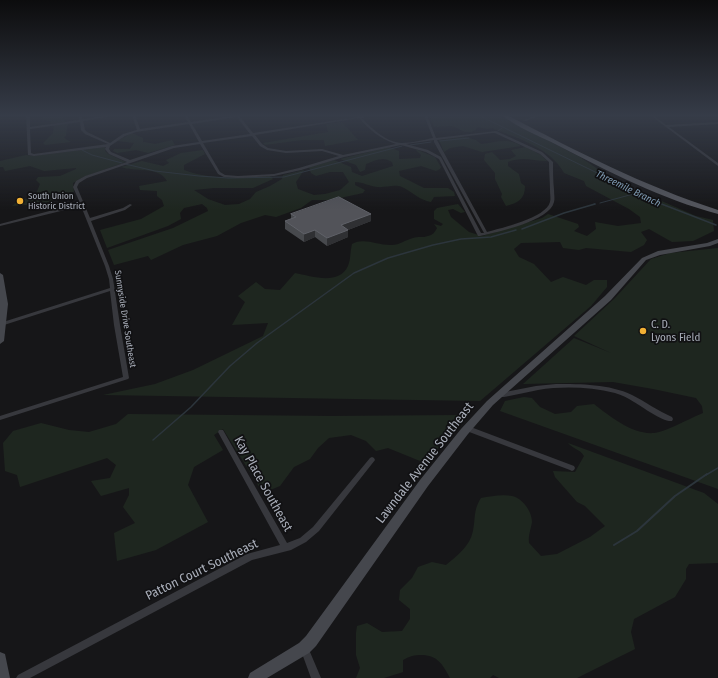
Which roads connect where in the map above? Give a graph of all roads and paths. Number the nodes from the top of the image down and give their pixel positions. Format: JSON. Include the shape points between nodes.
{"nodes":[{"id":1,"x":29,"y":147,"type":"edge"},
{"id":2,"x":95,"y":147,"type":"edge"},
{"id":3,"x":107,"y":147,"type":"edge"},
{"id":4,"x":174,"y":147,"type":"edge"},
{"id":5,"x":204,"y":147,"type":"edge"},
{"id":6,"x":265,"y":147,"type":"edge"},
{"id":7,"x":385,"y":147,"type":"edge"},
{"id":8,"x":413,"y":147,"type":"edge"},
{"id":9,"x":439,"y":147,"type":"edge"},
{"id":10,"x":527,"y":147,"type":"edge"},
{"id":11,"x":565,"y":147,"type":"edge"},
{"id":12,"x":693,"y":147,"type":"edge"},
{"id":13,"x":343,"y":156,"type":"junction"},
{"id":14,"x":129,"y":161,"type":"junction"},
{"id":15,"x":718,"y":165,"type":"edge"},
{"id":16,"x":82,"y":204,"type":"junction"},
{"id":17,"x":130,"y":205,"type":"dead end"},
{"id":18,"x":718,"y":212,"type":"edge"},
{"id":19,"x":88,"y":220,"type":"junction"},
{"id":20,"x":0,"y":225,"type":"edge"},
{"id":21,"x":486,"y":233,"type":"junction"},
{"id":22,"x":718,"y":241,"type":"edge"},
{"id":23,"x":0,"y":275,"type":"edge"},
{"id":24,"x":112,"y":289,"type":"junction"},
{"id":25,"x":2,"y":304,"type":"edge"},
{"id":26,"x":2,"y":324,"type":"junction"},
{"id":27,"x":0,"y":341,"type":"edge"},
{"id":28,"x":500,"y":395,"type":"junction"},
{"id":29,"x":0,"y":418,"type":"edge"},
{"id":30,"x":670,"y":418,"type":"dead end"},
{"id":31,"x":466,"y":428,"type":"junction"},
{"id":32,"x":221,"y":432,"type":"dead end"},
{"id":33,"x":372,"y":460,"type":"dead end"},
{"id":34,"x":572,"y":468,"type":"dead end"},
{"id":35,"x":285,"y":547,"type":"junction"},
{"id":36,"x":304,"y":648,"type":"junction"},
{"id":37,"x":0,"y":659,"type":"edge"},
{"id":38,"x":3,"y":678,"type":"edge"},
{"id":39,"x":21,"y":678,"type":"edge"},
{"id":40,"x":255,"y":678,"type":"edge"},
{"id":41,"x":316,"y":678,"type":"edge"}],
"edges":[{"from":1,"to":2,"type":"street","via":[[31,155]]},
{"from":3,"to":14,"type":"street","via":[[110,153]]},
{"from":4,"to":14,"type":"street","name":"Sunnyside Drive Southeast"},
{"from":5,"to":13,"type":"street","via":[[219,173],[228,176],[281,173]]},
{"from":6,"to":13,"type":"street","via":[[286,152],[322,150]]},
{"from":7,"to":13,"type":"street"},
{"from":8,"to":21,"type":"street","via":[[440,158],[480,235]]},
{"from":9,"to":21,"type":"street"},
{"from":10,"to":21,"type":"street","via":[[541,153],[552,164],[552,203],[546,212],[537,217]]},
{"from":11,"to":18,"type":"main road","via":[[664,195]]},
{"from":12,"to":15,"type":"street"},
{"from":14,"to":16,"type":"street","name":"Sunnyside Drive Southeast","via":[[77,182],[75,187]]},
{"from":16,"to":19,"type":"street","name":"Sunnyside Drive Southeast"},
{"from":16,"to":20,"type":"street"},
{"from":17,"to":19,"type":"street"},
{"from":19,"to":24,"type":"street","name":"Sunnyside Drive Southeast","via":[[107,266]]},
{"from":22,"to":28,"type":"street","name":"Lawndale Avenue Southeast","via":[[658,253],[644,259],[608,298]]},
{"from":23,"to":25,"type":"street"},
{"from":24,"to":26,"type":"street"},
{"from":24,"to":29,"type":"street","name":"Sunnyside Drive Southeast","via":[[126,378]]},
{"from":25,"to":26,"type":"street"},
{"from":26,"to":27,"type":"street"},
{"from":28,"to":30,"type":"street","via":[[566,386],[606,390],[625,394],[658,415]]},
{"from":28,"to":31,"type":"street","name":"Lawndale Avenue Southeast"},
{"from":31,"to":34,"type":"street"},
{"from":31,"to":36,"type":"street","name":"Lawndale Avenue Southeast","via":[[414,496],[346,595]]},
{"from":32,"to":35,"type":"street","name":"Kay Place Southeast"},
{"from":33,"to":35,"type":"street","name":"Patton Court Southeast","via":[[316,529],[303,540]]},
{"from":35,"to":39,"type":"street","name":"Patton Court Southeast","via":[[250,557]]},
{"from":36,"to":40,"type":"street","name":"Lawndale Avenue Southeast"},
{"from":36,"to":41,"type":"street"},
{"from":37,"to":38,"type":"street"}]}
